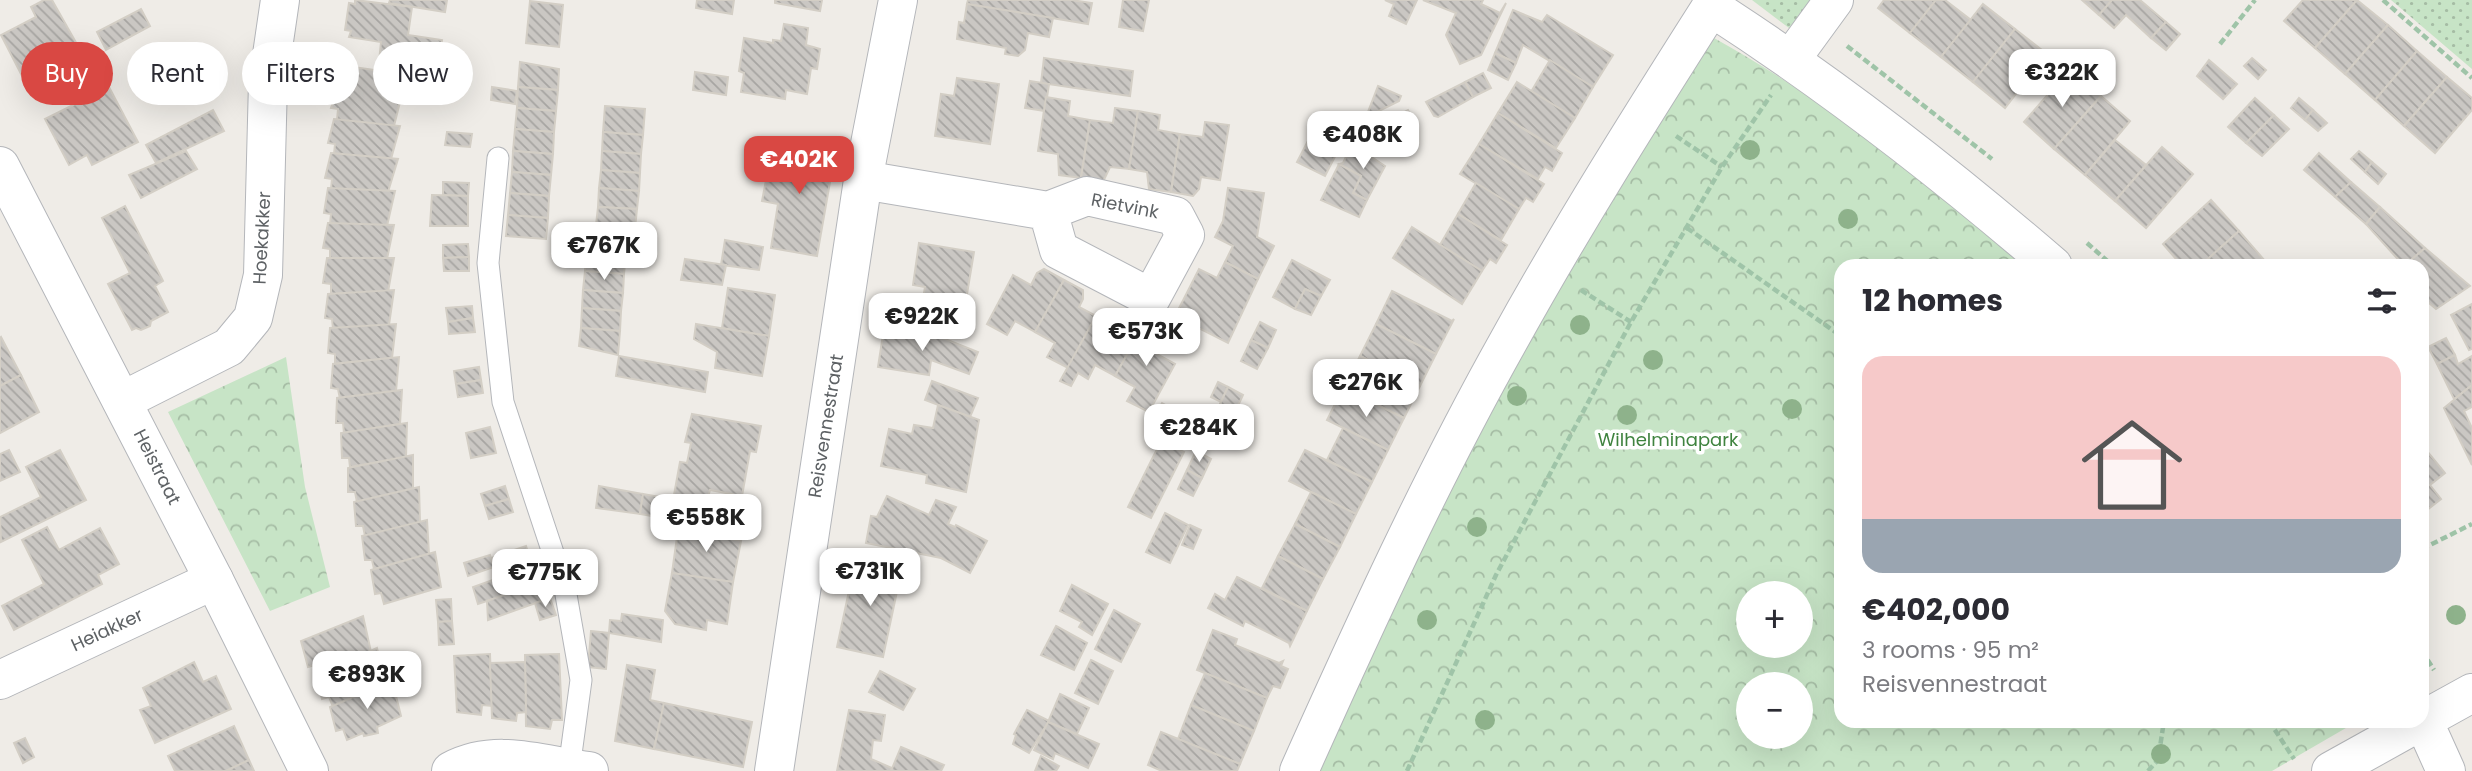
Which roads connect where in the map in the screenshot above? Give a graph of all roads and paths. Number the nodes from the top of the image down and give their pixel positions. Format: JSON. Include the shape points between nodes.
{"nodes":[{"id":1,"x":279,"y":0,"type":"edge"},
{"id":2,"x":898,"y":0,"type":"edge"},
{"id":3,"x":1834,"y":0,"type":"edge"},
{"id":4,"x":2255,"y":0,"type":"edge"},
{"id":5,"x":2383,"y":0,"type":"edge"},
{"id":6,"x":1708,"y":2,"type":"edge"},
{"id":7,"x":2220,"y":44,"type":"dead end"},
{"id":8,"x":1791,"y":59,"type":"junction"},
{"id":9,"x":2472,"y":78,"type":"edge"},
{"id":10,"x":1643,"y":114,"type":"junction"},
{"id":11,"x":498,"y":158,"type":"dead end"},
{"id":12,"x":0,"y":166,"type":"edge"},
{"id":13,"x":1722,"y":167,"type":"junction"},
{"id":14,"x":863,"y":180,"type":"junction"},
{"id":15,"x":1048,"y":211,"type":"dead end"},
{"id":16,"x":1688,"y":228,"type":"junction"},
{"id":17,"x":2045,"y":259,"type":"edge"},
{"id":18,"x":1549,"y":270,"type":"junction"},
{"id":19,"x":1631,"y":322,"type":"junction"},
{"id":20,"x":1834,"y":331,"type":"edge"},
{"id":21,"x":122,"y":401,"type":"junction"},
{"id":22,"x":2472,"y":524,"type":"edge"},
{"id":23,"x":2429,"y":546,"type":"edge"},
{"id":24,"x":214,"y":580,"type":"junction"},
{"id":25,"x":0,"y":680,"type":"edge"},
{"id":26,"x":2472,"y":693,"type":"edge"},
{"id":27,"x":2429,"y":716,"type":"edge"},
{"id":28,"x":2163,"y":728,"type":"edge"},
{"id":29,"x":2276,"y":728,"type":"edge"},
{"id":30,"x":2403,"y":728,"type":"edge"},
{"id":31,"x":2426,"y":728,"type":"edge"},
{"id":32,"x":2313,"y":766,"type":"edge"},
{"id":33,"x":579,"y":770,"type":"edge"},
{"id":34,"x":309,"y":771,"type":"edge"},
{"id":35,"x":451,"y":771,"type":"edge"},
{"id":36,"x":774,"y":771,"type":"edge"},
{"id":37,"x":1299,"y":771,"type":"edge"},
{"id":38,"x":1407,"y":771,"type":"edge"},
{"id":39,"x":2148,"y":771,"type":"edge"},
{"id":40,"x":2446,"y":771,"type":"edge"}],
"edges":[{"from":1,"to":21,"type":"street","name":"Hoekakker","via":[[268,82],[263,275],[253,318],[229,347]]},
{"from":2,"to":14,"type":"street","name":"Reisvennestraat"},
{"from":3,"to":8,"type":"street"},
{"from":4,"to":7,"type":"path"},
{"from":5,"to":9,"type":"path"},
{"from":6,"to":8,"type":"street"},
{"from":6,"to":10,"type":"street"},
{"from":8,"to":13,"type":"path"},
{"from":8,"to":17,"type":"street","via":[[1930,161]]},
{"from":10,"to":13,"type":"path"},
{"from":10,"to":18,"type":"street"},
{"from":11,"to":33,"type":"lane","via":[[488,263],[503,402],[565,589],[581,680]]},
{"from":12,"to":21,"type":"street","name":"Heistraat"},
{"from":13,"to":16,"type":"path"},
{"from":14,"to":15,"type":"street"},
{"from":14,"to":36,"type":"street","name":"Reisvennestraat"},
{"from":16,"to":19,"type":"path"},
{"from":16,"to":20,"type":"path"},
{"from":18,"to":19,"type":"path"},
{"from":18,"to":37,"type":"street","via":[[1421,511]]},
{"from":19,"to":38,"type":"path","via":[[1496,575]]},
{"from":21,"to":24,"type":"street","name":"Heistraat"},
{"from":22,"to":23,"type":"path"},
{"from":24,"to":25,"type":"street","name":"Heiakker"},
{"from":24,"to":34,"type":"street","name":"Heistraat"},
{"from":26,"to":27,"type":"street"},
{"from":28,"to":39,"type":"path","via":[[2158,760]]},
{"from":29,"to":32,"type":"path"},
{"from":30,"to":32,"type":"street"},
{"from":31,"to":40,"type":"street"},
{"from":33,"to":35,"type":"street","via":[[510,757],[469,762]]}]}
